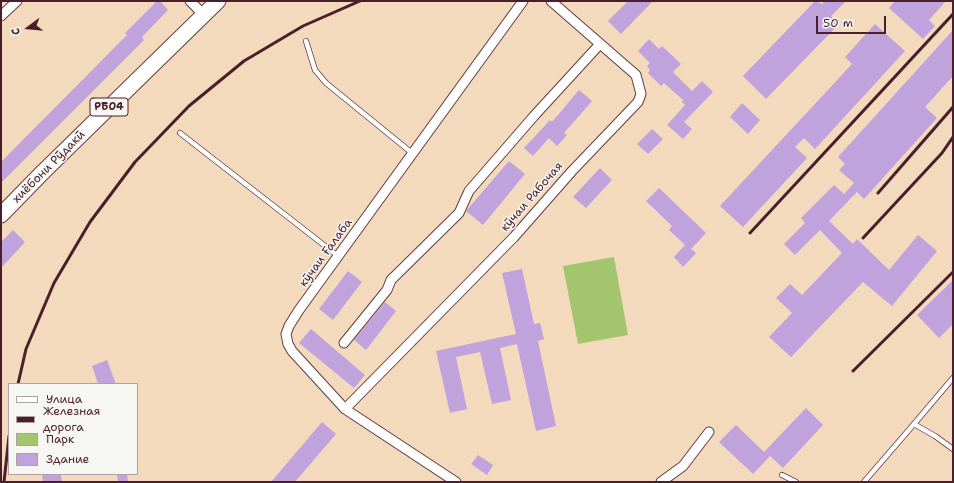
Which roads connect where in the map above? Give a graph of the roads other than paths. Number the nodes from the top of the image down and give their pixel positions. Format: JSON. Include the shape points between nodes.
{"nodes":[{"id":1,"x":17,"y":1,"type":"edge"},
{"id":2,"x":190,"y":1,"type":"edge"},
{"id":3,"x":218,"y":1,"type":"edge"},
{"id":4,"x":523,"y":1,"type":"edge"},
{"id":5,"x":550,"y":1,"type":"edge"},
{"id":6,"x":204,"y":15,"type":"junction"},
{"id":7,"x":1,"y":16,"type":"edge"},
{"id":8,"x":306,"y":41,"type":"dead end"},
{"id":9,"x":600,"y":44,"type":"junction"},
{"id":10,"x":180,"y":133,"type":"dead end"},
{"id":11,"x":412,"y":153,"type":"junction"},
{"id":12,"x":1,"y":215,"type":"edge"},
{"id":13,"x":338,"y":256,"type":"junction"},
{"id":14,"x":344,"y":343,"type":"dead end"},
{"id":15,"x":953,"y":378,"type":"edge"},
{"id":16,"x":345,"y":409,"type":"junction"},
{"id":17,"x":914,"y":424,"type":"junction"},
{"id":18,"x":709,"y":432,"type":"dead end"},
{"id":19,"x":952,"y":447,"type":"edge"},
{"id":20,"x":782,"y":475,"type":"dead end"},
{"id":21,"x":456,"y":482,"type":"edge"},
{"id":22,"x":661,"y":482,"type":"edge"},
{"id":23,"x":796,"y":482,"type":"edge"},
{"id":24,"x":864,"y":482,"type":"edge"}],
"edges":[{"from":1,"to":7,"type":"street"},
{"from":2,"to":6,"type":"street"},
{"from":3,"to":6,"type":"main road","name":"хиёбони Рӯдакӣ","number":"РБ04"},
{"from":4,"to":11,"type":"street","name":"кӯчаи Ғалаба"},
{"from":5,"to":9,"type":"street","name":"кӯчаи Рабочая"},
{"from":6,"to":12,"type":"main road","name":"хиёбони Рӯдакӣ","number":"РБ04"},
{"from":8,"to":11,"type":"lane","via":[[315,70],[326,82]]},
{"from":9,"to":14,"type":"street","via":[[469,191],[459,213],[391,280],[387,290]]},
{"from":9,"to":16,"type":"street","name":"кӯчаи Рабочая","via":[[636,75],[641,94],[638,102],[572,170],[514,237]]},
{"from":10,"to":13,"type":"lane"},
{"from":11,"to":13,"type":"street","name":"кӯчаи Ғалаба"},
{"from":13,"to":16,"type":"street","name":"кӯчаи Ғалаба","via":[[295,315],[286,339],[292,351]]},
{"from":15,"to":17,"type":"lane"},
{"from":16,"to":21,"type":"street","name":"кӯчаи Ғалаба"},
{"from":17,"to":19,"type":"lane"},
{"from":17,"to":24,"type":"lane"},
{"from":18,"to":22,"type":"street","via":[[683,466]]},
{"from":20,"to":23,"type":"lane"}]}
